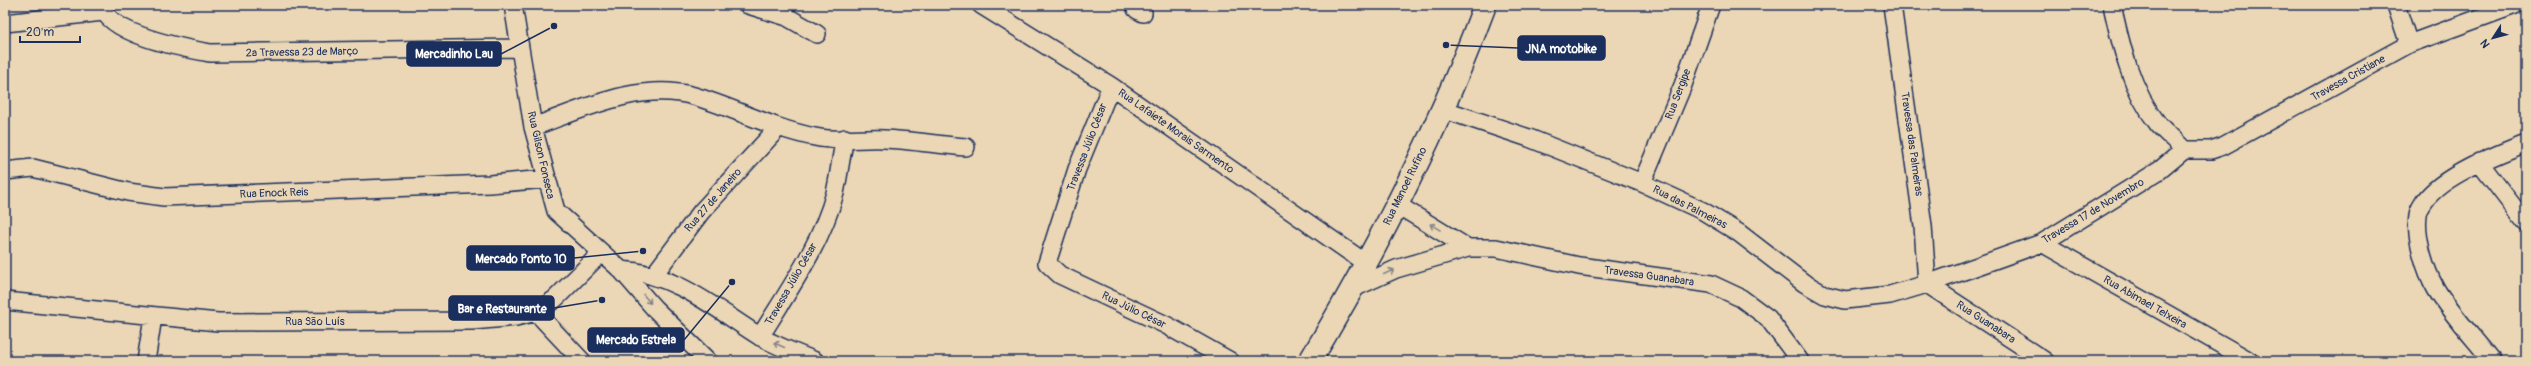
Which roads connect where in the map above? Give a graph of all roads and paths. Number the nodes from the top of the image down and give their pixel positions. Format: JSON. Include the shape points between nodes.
{"nodes":[{"id":1,"x":513,"y":5,"type":"edge"},
{"id":2,"x":748,"y":5,"type":"edge"},
{"id":3,"x":981,"y":5,"type":"edge"},
{"id":4,"x":1485,"y":5,"type":"edge"},
{"id":5,"x":1711,"y":5,"type":"edge"},
{"id":6,"x":1892,"y":5,"type":"edge"},
{"id":7,"x":2112,"y":5,"type":"edge"},
{"id":8,"x":2396,"y":5,"type":"edge"},
{"id":9,"x":2515,"y":5,"type":"edge"},
{"id":10,"x":102,"y":9,"type":"edge"},
{"id":11,"x":5,"y":23,"type":"edge"},
{"id":12,"x":817,"y":34,"type":"dead end"},
{"id":13,"x":2409,"y":44,"type":"junction"},
{"id":14,"x":519,"y":48,"type":"junction"},
{"id":15,"x":1111,"y":86,"type":"junction"},
{"id":16,"x":1442,"y":109,"type":"junction"},
{"id":17,"x":533,"y":127,"type":"junction"},
{"id":18,"x":778,"y":128,"type":"junction"},
{"id":19,"x":845,"y":138,"type":"junction"},
{"id":20,"x":2526,"y":143,"type":"edge"},
{"id":21,"x":966,"y":147,"type":"dead end"},
{"id":22,"x":2184,"y":150,"type":"junction"},
{"id":23,"x":2478,"y":162,"type":"junction"},
{"id":24,"x":5,"y":171,"type":"edge"},
{"id":25,"x":546,"y":179,"type":"junction"},
{"id":26,"x":1642,"y":182,"type":"junction"},
{"id":27,"x":1396,"y":204,"type":"junction"},
{"id":28,"x":2526,"y":224,"type":"edge"},
{"id":29,"x":2042,"y":243,"type":"junction"},
{"id":30,"x":1468,"y":248,"type":"junction"},
{"id":31,"x":601,"y":253,"type":"junction"},
{"id":32,"x":1048,"y":255,"type":"joint"},
{"id":33,"x":1367,"y":264,"type":"junction"},
{"id":34,"x":622,"y":270,"type":"junction"},
{"id":35,"x":653,"y":276,"type":"junction"},
{"id":36,"x":1927,"y":284,"type":"junction"},
{"id":37,"x":1354,"y":288,"type":"junction"},
{"id":38,"x":5,"y":301,"type":"edge"},
{"id":39,"x":536,"y":312,"type":"junction"},
{"id":40,"x":153,"y":317,"type":"junction"},
{"id":41,"x":760,"y":336,"type":"junction"},
{"id":42,"x":699,"y":358,"type":"edge"},
{"id":43,"x":146,"y":361,"type":"edge"},
{"id":44,"x":582,"y":361,"type":"edge"},
{"id":45,"x":815,"y":361,"type":"edge"},
{"id":46,"x":1230,"y":361,"type":"edge"},
{"id":47,"x":1310,"y":361,"type":"edge"},
{"id":48,"x":1800,"y":361,"type":"edge"},
{"id":49,"x":2045,"y":361,"type":"edge"},
{"id":50,"x":2250,"y":361,"type":"edge"},
{"id":51,"x":2492,"y":361,"type":"edge"}],
"edges":[{"from":1,"to":14,"type":"street","name":"Rua Gilson Fonseca"},
{"from":2,"to":12,"type":"street","via":[[787,17]]},
{"from":3,"to":15,"type":"street","name":"Rua Lafaiete Morais Sarmento"},
{"from":4,"to":16,"type":"main road","name":"Rua Manoel Rufino"},
{"from":5,"to":26,"type":"street","name":"Rua Sergipe","via":[[1683,85]]},
{"from":6,"to":36,"type":"street","name":"Travessa das Palmeiras","via":[[1923,226]]},
{"from":7,"to":22,"type":"street","via":[[2121,44],[2137,90],[2158,124]]},
{"from":8,"to":13,"type":"street"},
{"from":9,"to":13,"type":"street","name":"Travessa Cristiane"},
{"from":10,"to":11,"type":"street"},
{"from":10,"to":14,"type":"street","name":"2ª Travessa 23 de Março","via":[[117,25],[172,46],[210,53]]},
{"from":13,"to":22,"type":"street","name":"Travessa Cristiane","via":[[2223,146],[2211,150]]},
{"from":14,"to":17,"type":"street","name":"Rua Gilson Fonseca"},
{"from":15,"to":32,"type":"street","name":"Travessa Júlio César","via":[[1077,169]]},
{"from":15,"to":33,"type":"street","name":"Rua Lafaiete Morais Sarmento"},
{"from":16,"to":26,"type":"street","name":"Rua das Palmeiras","via":[[1530,138]]},
{"from":16,"to":27,"type":"main road","name":"Rua Manoel Rufino"},
{"from":17,"to":18,"type":"street","via":[[614,98],[645,92],[692,96]]},
{"from":17,"to":25,"type":"street","name":"Rua Gilson Fonseca"},
{"from":18,"to":19,"type":"street","via":[[830,140]]},
{"from":18,"to":35,"type":"street","name":"Rua 27 de Janeiro","via":[[701,212]]},
{"from":19,"to":21,"type":"street"},
{"from":19,"to":41,"type":"street","name":"Travessa Júlio César","via":[[835,193],[818,237]]},
{"from":20,"to":23,"type":"street"},
{"from":22,"to":29,"type":"street","name":"Travessa 17 de Novembro","via":[[2160,170]]},
{"from":23,"to":28,"type":"street"},
{"from":23,"to":51,"type":"street","via":[[2435,190],[2417,214],[2419,237],[2436,289]]},
{"from":24,"to":25,"type":"street","name":"Rua Enock Reis","via":[[33,168],[128,192],[164,197],[490,184]]},
{"from":25,"to":31,"type":"street","name":"Rua Gilson Fonseca","via":[[556,211]]},
{"from":26,"to":36,"type":"street","name":"Rua das Palmeiras","via":[[1703,211],[1739,233],[1804,283],[1825,295],[1845,300],[1864,299]]},
{"from":30,"to":27,"type":"street","one_way":true},
{"from":27,"to":33,"type":"main road","name":"Rua Manoel Rufino"},
{"from":29,"to":36,"type":"street","name":"Travessa 17 de Novembro"},
{"from":29,"to":50,"type":"street","name":"Rua Abimael Telxeira"},
{"from":37,"to":30,"type":"street","name":"Travessa Guanabara","one_way":true,"via":[[1396,269]]},
{"from":30,"to":48,"type":"street","name":"Travessa Guanabara","via":[[1496,248],[1579,266],[1711,284],[1741,298],[1768,318]]},
{"from":31,"to":34,"type":"street","name":"Rua Gilson Fonseca"},
{"from":31,"to":39,"type":"street","name":"Rua São Luís","via":[[555,299]]},
{"from":32,"to":46,"type":"street","name":"Rua Júlio César","via":[[1046,259],[1049,267],[1060,275],[1166,325]]},
{"from":33,"to":37,"type":"main road","name":"Rua Manoel Rufino"},
{"from":34,"to":35,"type":"street","via":[[638,271]]},
{"from":34,"to":42,"type":"street","name":"Rua Gilson Fonseca","one_way":true},
{"from":35,"to":41,"type":"street","via":[[699,296]]},
{"from":36,"to":49,"type":"street","name":"Rua Guanabara"},
{"from":37,"to":47,"type":"main road","name":"Rua Manoel Rufino"},
{"from":38,"to":40,"type":"street","name":"Rua São Luís"},
{"from":39,"to":40,"type":"street","name":"Rua São Luís","via":[[516,317],[472,321],[218,322]]},
{"from":39,"to":44,"type":"street"},
{"from":40,"to":43,"type":"street"},
{"from":45,"to":41,"type":"street","one_way":true}]}
